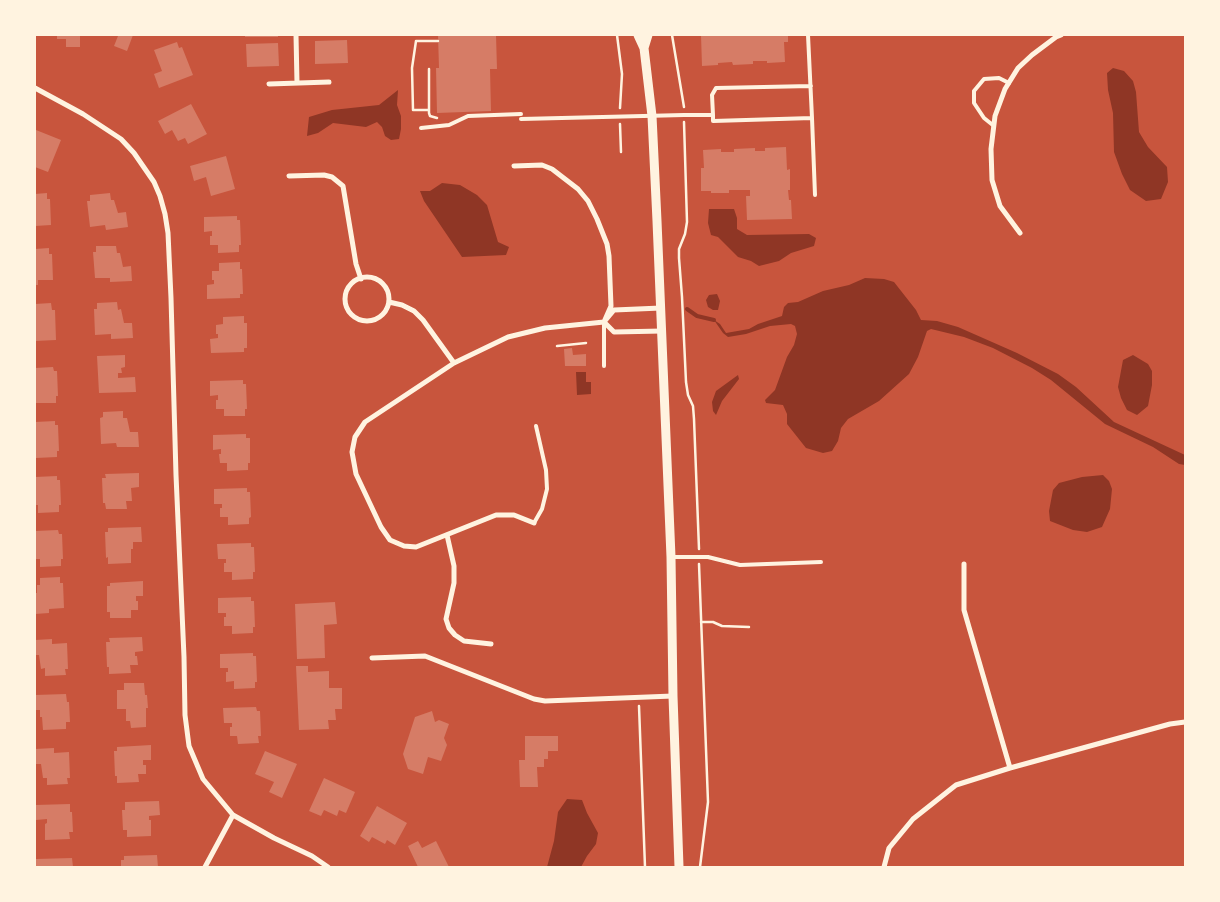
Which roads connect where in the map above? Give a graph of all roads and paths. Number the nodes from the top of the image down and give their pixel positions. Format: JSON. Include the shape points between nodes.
{"nodes":[{"id":1,"x":296,"y":35,"type":"edge"},
{"id":2,"x":617,"y":35,"type":"edge"},
{"id":3,"x":638,"y":35,"type":"edge"},
{"id":4,"x":648,"y":35,"type":"edge"},
{"id":5,"x":672,"y":35,"type":"edge"},
{"id":6,"x":808,"y":35,"type":"edge"},
{"id":7,"x":1061,"y":35,"type":"edge"},
{"id":8,"x":438,"y":41,"type":"dead end"},
{"id":9,"x":644,"y":48,"type":"junction"},
{"id":10,"x":429,"y":69,"type":"dead end"},
{"id":11,"x":329,"y":82,"type":"dead end"},
{"id":12,"x":1009,"y":82,"type":"junction"},
{"id":13,"x":297,"y":83,"type":"junction"},
{"id":14,"x":268,"y":84,"type":"dead end"},
{"id":15,"x":811,"y":86,"type":"junction"},
{"id":16,"x":35,"y":88,"type":"edge"},
{"id":17,"x":428,"y":110,"type":"junction"},
{"id":18,"x":620,"y":116,"type":"junction"},
{"id":19,"x":652,"y":116,"type":"junction"},
{"id":20,"x":684,"y":116,"type":"junction"},
{"id":21,"x":713,"y":116,"type":"junction"},
{"id":22,"x":812,"y":118,"type":"junction"},
{"id":23,"x":452,"y":124,"type":"junction"},
{"id":24,"x":994,"y":126,"type":"junction"},
{"id":25,"x":421,"y":128,"type":"dead end"},
{"id":26,"x":621,"y":152,"type":"dead end"},
{"id":27,"x":514,"y":166,"type":"dead end"},
{"id":28,"x":289,"y":176,"type":"dead end"},
{"id":29,"x":815,"y":195,"type":"dead end"},
{"id":30,"x":1020,"y":233,"type":"dead end"},
{"id":31,"x":361,"y":279,"type":"junction"},
{"id":32,"x":389,"y":302,"type":"junction"},
{"id":33,"x":662,"y":308,"type":"junction"},
{"id":34,"x":604,"y":322,"type":"junction"},
{"id":35,"x":662,"y":331,"type":"junction"},
{"id":36,"x":586,"y":343,"type":"dead end"},
{"id":37,"x":557,"y":346,"type":"dead end"},
{"id":38,"x":454,"y":363,"type":"junction"},
{"id":39,"x":604,"y":366,"type":"dead end"},
{"id":40,"x":536,"y":426,"type":"dead end"},
{"id":41,"x":534,"y":523,"type":"joint"},
{"id":42,"x":447,"y":535,"type":"junction"},
{"id":43,"x":699,"y":556,"type":"junction"},
{"id":44,"x":671,"y":557,"type":"junction"},
{"id":45,"x":821,"y":562,"type":"dead end"},
{"id":46,"x":964,"y":564,"type":"dead end"},
{"id":47,"x":701,"y":622,"type":"junction"},
{"id":48,"x":749,"y":626,"type":"dead end"},
{"id":49,"x":491,"y":644,"type":"dead end"},
{"id":50,"x":372,"y":658,"type":"dead end"},
{"id":51,"x":673,"y":696,"type":"junction"},
{"id":52,"x":638,"y":697,"type":"junction"},
{"id":53,"x":1185,"y":722,"type":"edge"},
{"id":54,"x":1010,"y":768,"type":"junction"},
{"id":55,"x":233,"y":815,"type":"junction"},
{"id":56,"x":204,"y":867,"type":"edge"},
{"id":57,"x":328,"y":867,"type":"edge"},
{"id":58,"x":645,"y":867,"type":"edge"},
{"id":59,"x":679,"y":867,"type":"edge"},
{"id":60,"x":700,"y":867,"type":"edge"},
{"id":61,"x":884,"y":867,"type":"edge"}],
"edges":[{"from":1,"to":13,"type":"street"},
{"from":2,"to":18,"type":"path","via":[[622,74]]},
{"from":3,"to":9,"type":"street"},
{"from":4,"to":9,"type":"street"},
{"from":5,"to":20,"type":"path"},
{"from":6,"to":15,"type":"lane"},
{"from":7,"to":12,"type":"street","via":[[1032,55]]},
{"from":8,"to":17,"type":"path","via":[[416,41],[412,68],[413,110]]},
{"from":9,"to":19,"type":"street"},
{"from":10,"to":17,"type":"path"},
{"from":11,"to":13,"type":"street"},
{"from":12,"to":24,"type":"street"},
{"from":12,"to":24,"type":"lane","via":[[999,78],[984,79],[974,91],[974,103]]},
{"from":13,"to":14,"type":"street"},
{"from":15,"to":21,"type":"lane","via":[[716,88],[712,95]]},
{"from":15,"to":22,"type":"lane"},
{"from":16,"to":55,"type":"street","via":[[121,139],[154,182],[165,214],[186,731],[203,779]]},
{"from":17,"to":23,"type":"path","via":[[430,116]]},
{"from":18,"to":19,"type":"lane"},
{"from":18,"to":23,"type":"lane","via":[[468,116]]},
{"from":18,"to":26,"type":"path"},
{"from":19,"to":20,"type":"lane"},
{"from":19,"to":33,"type":"street"},
{"from":20,"to":21,"type":"lane"},
{"from":20,"to":43,"type":"path","via":[[687,222],[679,258],[686,382],[694,419]]},
{"from":21,"to":22,"type":"lane","via":[[713,121]]},
{"from":22,"to":29,"type":"lane"},
{"from":23,"to":25,"type":"lane"},
{"from":24,"to":30,"type":"street","via":[[992,180],[1000,206]]},
{"from":27,"to":34,"type":"street","via":[[542,165],[552,169],[578,189],[598,219],[609,256],[611,306]]},
{"from":28,"to":31,"type":"street","via":[[324,175],[343,186]]},
{"from":31,"to":32,"type":"street","via":[[382,283]]},
{"from":31,"to":32,"type":"street","via":[[354,282],[346,294],[351,314],[370,321],[383,315]]},
{"from":32,"to":38,"type":"street","via":[[414,311]]},
{"from":33,"to":34,"type":"street","via":[[614,310]]},
{"from":33,"to":35,"type":"street"},
{"from":34,"to":35,"type":"street","via":[[614,332]]},
{"from":34,"to":38,"type":"street","via":[[545,328],[508,337]]},
{"from":34,"to":39,"type":"lane"},
{"from":35,"to":44,"type":"street"},
{"from":36,"to":37,"type":"path"},
{"from":38,"to":42,"type":"street","via":[[365,422],[355,438],[352,452],[356,474],[381,528],[390,540],[416,547]]},
{"from":40,"to":41,"type":"lane","via":[[546,470],[546,489],[542,509]]},
{"from":41,"to":42,"type":"street","via":[[514,515],[496,515]]},
{"from":42,"to":49,"type":"street","via":[[454,566],[454,583],[446,618],[449,628],[464,641]]},
{"from":43,"to":44,"type":"lane"},
{"from":43,"to":45,"type":"lane","via":[[740,565]]},
{"from":43,"to":47,"type":"path"},
{"from":44,"to":51,"type":"street"},
{"from":46,"to":54,"type":"street","via":[[964,610]]},
{"from":47,"to":48,"type":"path"},
{"from":47,"to":60,"type":"path","via":[[708,802]]},
{"from":50,"to":52,"type":"street","via":[[425,656],[545,701]]},
{"from":51,"to":52,"type":"street"},
{"from":51,"to":59,"type":"street"},
{"from":52,"to":58,"type":"path"},
{"from":53,"to":54,"type":"street"},
{"from":54,"to":61,"type":"street","via":[[956,785],[913,819],[890,848]]},
{"from":55,"to":56,"type":"street"},
{"from":55,"to":57,"type":"street"}]}
